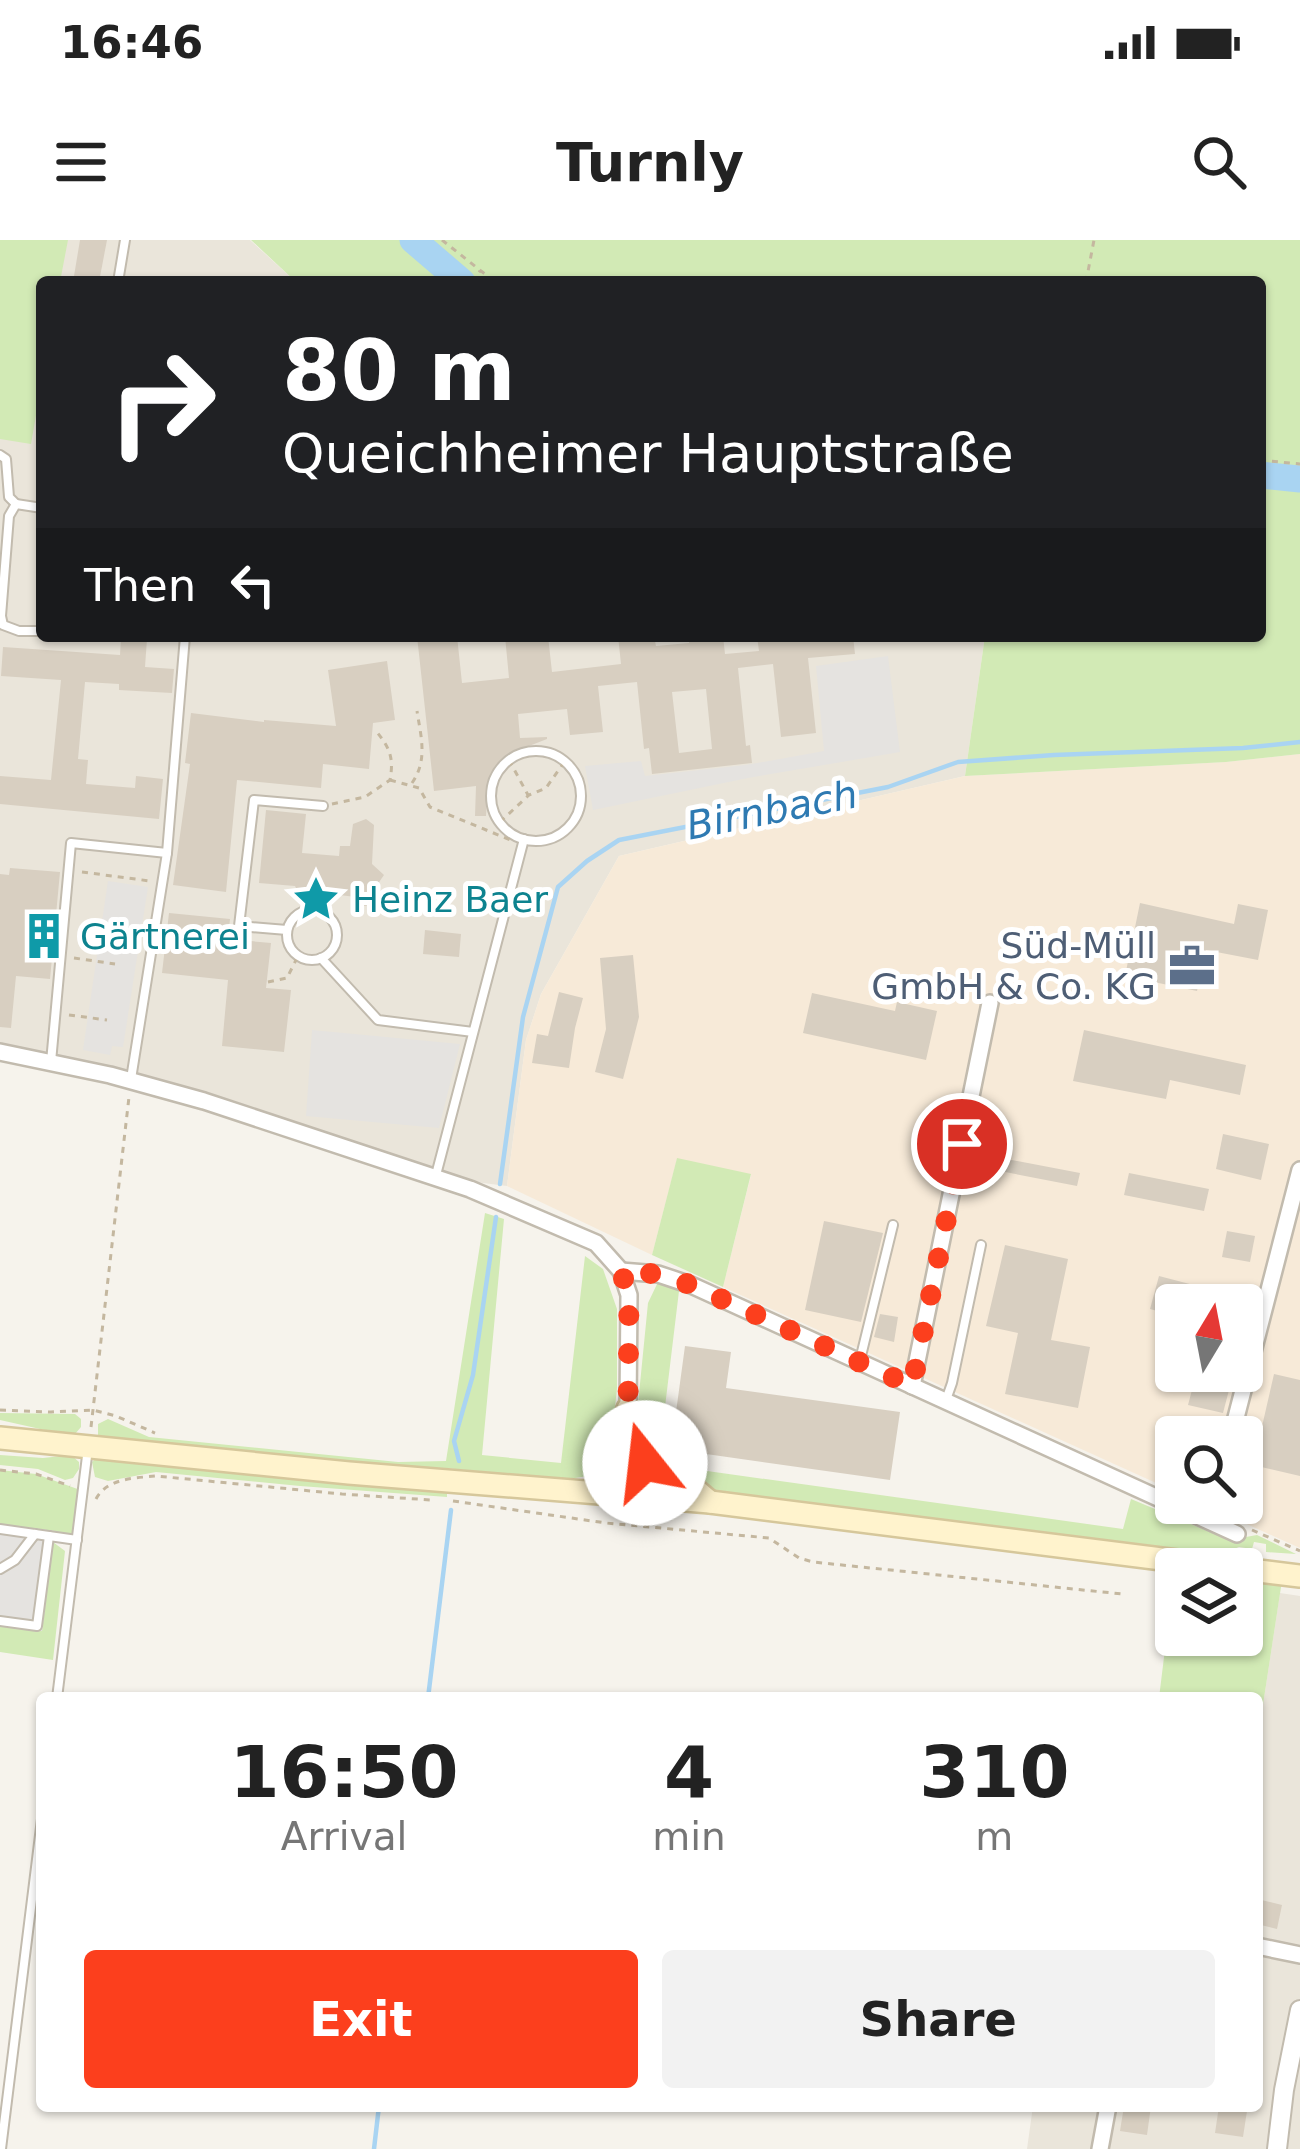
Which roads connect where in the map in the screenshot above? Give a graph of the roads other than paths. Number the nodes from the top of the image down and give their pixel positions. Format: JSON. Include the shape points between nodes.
{"nodes":[{"id":1,"x":125,"y":240,"type":"edge"},
{"id":2,"x":119,"y":276,"type":"edge"},
{"id":3,"x":0,"y":455,"type":"edge"},
{"id":4,"x":8,"y":499,"type":"edge"},
{"id":5,"x":2,"y":630,"type":"edge"},
{"id":6,"x":36,"y":631,"type":"edge"},
{"id":7,"x":185,"y":642,"type":"edge"},
{"id":8,"x":323,"y":806,"type":"road end"},
{"id":9,"x":523,"y":842,"type":"junction"},
{"id":10,"x":167,"y":853,"type":"junction"},
{"id":11,"x":287,"y":930,"type":"junction"},
{"id":12,"x":322,"y":958,"type":"junction"},
{"id":13,"x":991,"y":1003,"type":"dead end"},
{"id":14,"x":473,"y":1032,"type":"junction"},
{"id":15,"x":0,"y":1052,"type":"edge"},
{"id":16,"x":52,"y":1062,"type":"junction"},
{"id":17,"x":131,"y":1081,"type":"junction"},
{"id":18,"x":1300,"y":1170,"type":"edge"},
{"id":19,"x":435,"y":1177,"type":"junction"},
{"id":20,"x":892,"y":1225,"type":"dead end"},
{"id":21,"x":981,"y":1245,"type":"dead end"},
{"id":22,"x":621,"y":1271,"type":"junction"},
{"id":23,"x":859,"y":1361,"type":"junction"},
{"id":24,"x":912,"y":1386,"type":"junction"},
{"id":25,"x":946,"y":1402,"type":"junction"},
{"id":26,"x":628,"y":1409,"type":"junction"},
{"id":27,"x":1237,"y":1416,"type":"edge"},
{"id":28,"x":0,"y":1438,"type":"edge"},
{"id":29,"x":644,"y":1441,"type":"junction"},
{"id":30,"x":88,"y":1446,"type":"junction"},
{"id":31,"x":622,"y":1496,"type":"junction"},
{"id":32,"x":1155,"y":1498,"type":"edge"},
{"id":33,"x":710,"y":1502,"type":"junction"},
{"id":34,"x":1216,"y":1524,"type":"edge"},
{"id":35,"x":0,"y":1529,"type":"edge"},
{"id":36,"x":1244,"y":1532,"type":"road end"},
{"id":37,"x":35,"y":1534,"type":"junction"},
{"id":38,"x":49,"y":1536,"type":"junction"},
{"id":39,"x":77,"y":1540,"type":"junction"},
{"id":40,"x":1155,"y":1558,"type":"edge"},
{"id":41,"x":0,"y":1569,"type":"edge"},
{"id":42,"x":1263,"y":1572,"type":"edge"},
{"id":43,"x":1300,"y":1576,"type":"edge"},
{"id":44,"x":0,"y":1621,"type":"edge"},
{"id":45,"x":58,"y":1692,"type":"edge"},
{"id":46,"x":36,"y":1867,"type":"edge"},
{"id":47,"x":1263,"y":1947,"type":"edge"},
{"id":48,"x":1300,"y":1955,"type":"edge"},
{"id":49,"x":1300,"y":2010,"type":"edge"},
{"id":50,"x":1107,"y":2112,"type":"edge"},
{"id":51,"x":1,"y":2149,"type":"edge"},
{"id":52,"x":1100,"y":2149,"type":"edge"},
{"id":53,"x":1277,"y":2149,"type":"edge"}],
"edges":[{"from":1,"to":2,"type":"lane"},
{"from":3,"to":4,"type":"lane"},
{"from":4,"to":5,"type":"lane"},
{"from":5,"to":6,"type":"lane"},
{"from":7,"to":10,"type":"lane"},
{"from":8,"to":11,"type":"lane","via":[[254,800],[239,926]]},
{"from":9,"to":9,"type":"lane","via":[[565,831],[580,805],[575,773],[555,754],[531,751],[508,760],[493,783],[494,811]]},
{"from":9,"to":14,"type":"lane"},
{"from":10,"to":16,"type":"lane","via":[[71,843]]},
{"from":10,"to":17,"type":"lane"},
{"from":11,"to":12,"type":"lane","via":[[298,956]]},
{"from":11,"to":12,"type":"lane","via":[[297,914],[328,915],[337,930]]},
{"from":12,"to":14,"type":"lane","via":[[378,1020]]},
{"from":13,"to":24,"type":"street"},
{"from":14,"to":19,"type":"lane"},
{"from":15,"to":16,"type":"street"},
{"from":16,"to":17,"type":"street"},
{"from":17,"to":19,"type":"street"},
{"from":18,"to":27,"type":"street"},
{"from":19,"to":22,"type":"street","via":[[589,1239]]},
{"from":20,"to":23,"type":"lane"},
{"from":21,"to":25,"type":"lane"},
{"from":22,"to":23,"type":"street","via":[[691,1285]]},
{"from":22,"to":26,"type":"street","via":[[629,1295]]},
{"from":23,"to":24,"type":"street"},
{"from":24,"to":25,"type":"street"},
{"from":25,"to":32,"type":"street"},
{"from":26,"to":29,"type":"main road"},
{"from":26,"to":31,"type":"main road"},
{"from":28,"to":30,"type":"main road"},
{"from":29,"to":31,"type":"main road","via":[[644,1472]]},
{"from":29,"to":33,"type":"main road"},
{"from":30,"to":31,"type":"main road"},
{"from":30,"to":39,"type":"lane"},
{"from":31,"to":33,"type":"main road"},
{"from":33,"to":40,"type":"main road"},
{"from":34,"to":36,"type":"street"},
{"from":35,"to":37,"type":"lane"},
{"from":37,"to":38,"type":"lane"},
{"from":37,"to":41,"type":"lane"},
{"from":38,"to":39,"type":"lane"},
{"from":38,"to":44,"type":"lane","via":[[37,1626]]},
{"from":39,"to":45,"type":"lane"},
{"from":42,"to":43,"type":"main road"},
{"from":46,"to":51,"type":"lane"},
{"from":47,"to":48,"type":"street"},
{"from":49,"to":53,"type":"street"},
{"from":50,"to":52,"type":"street"}]}
